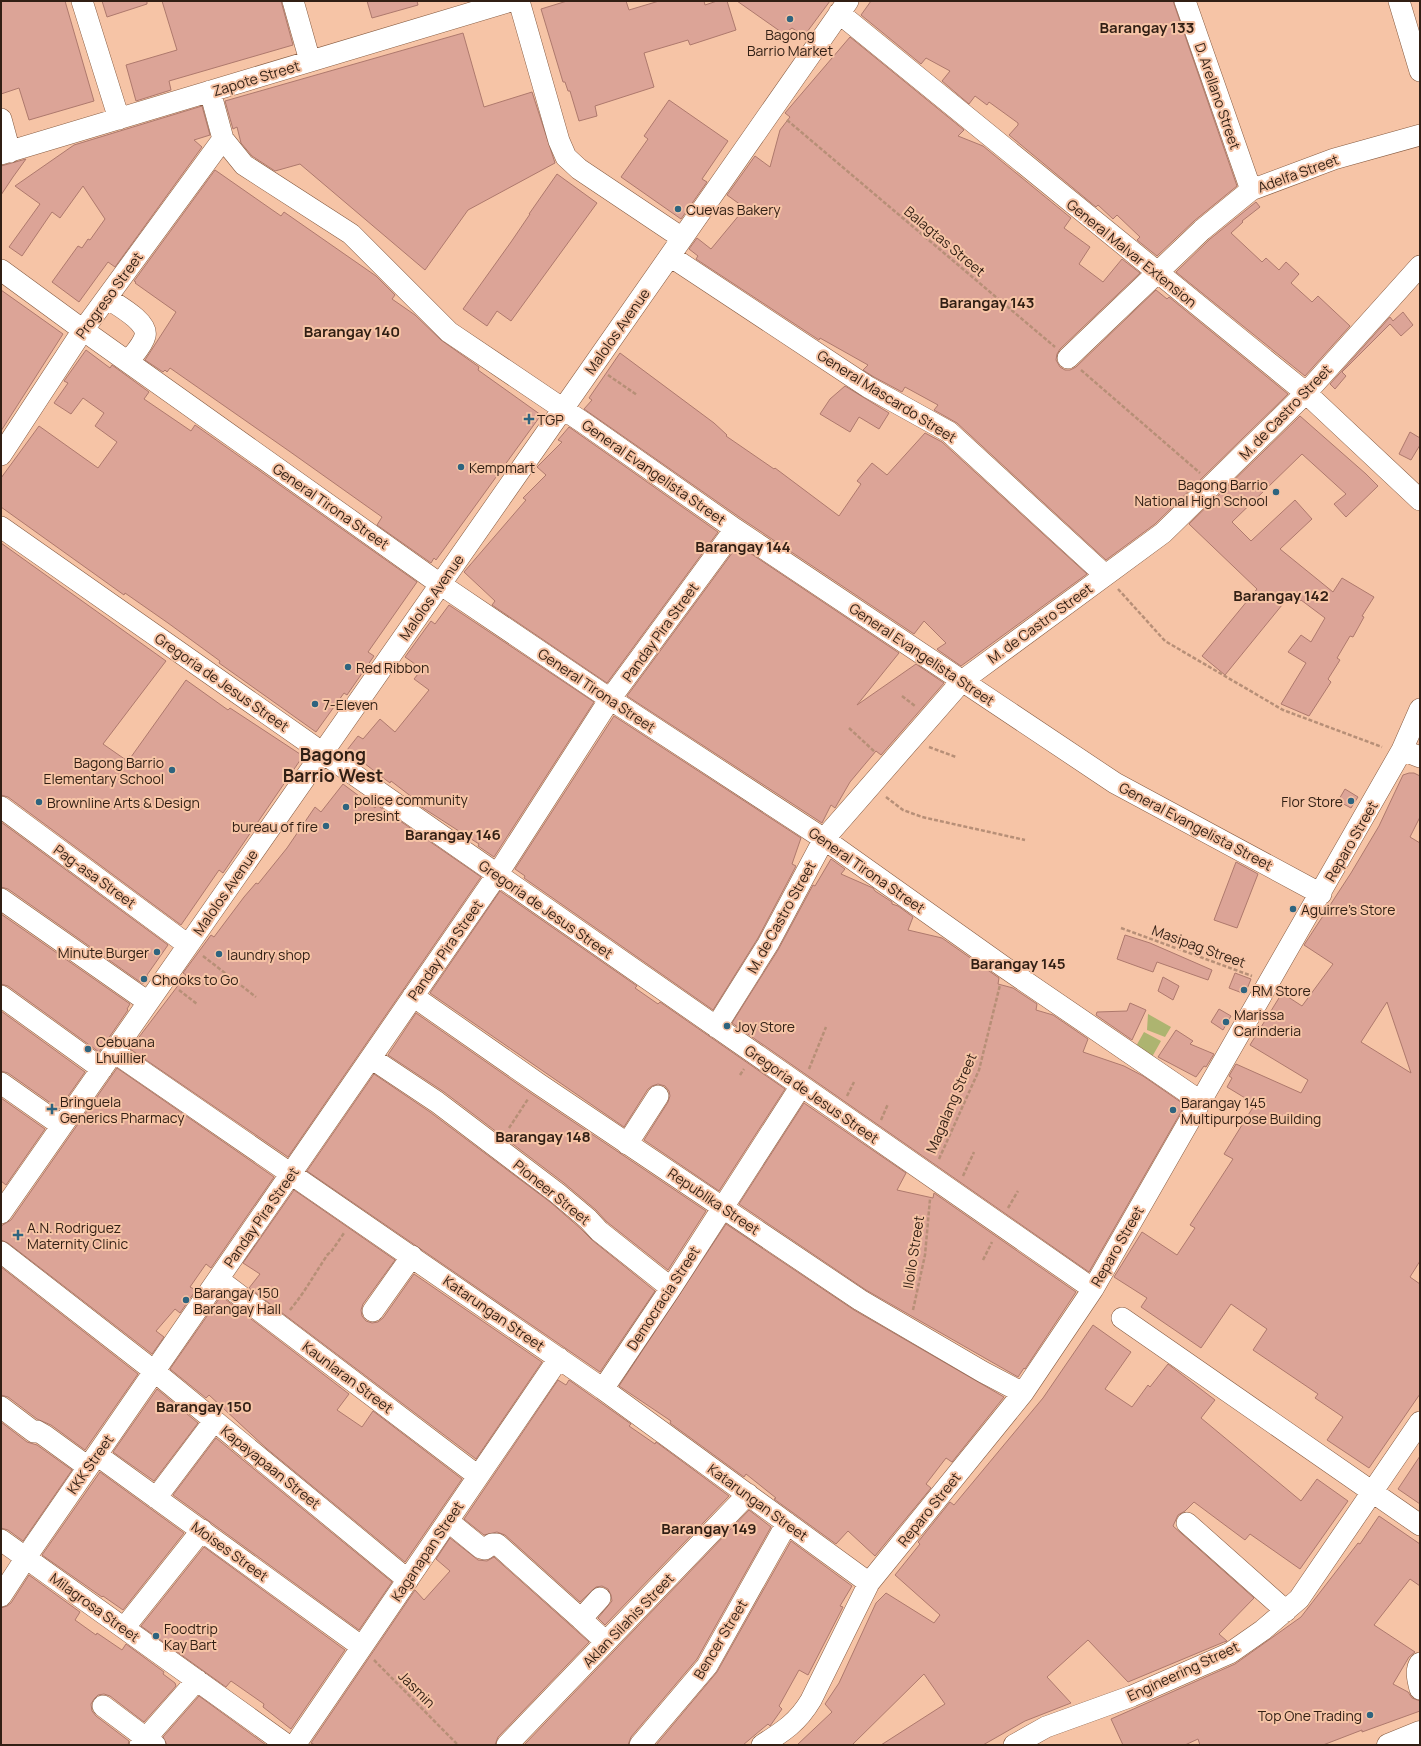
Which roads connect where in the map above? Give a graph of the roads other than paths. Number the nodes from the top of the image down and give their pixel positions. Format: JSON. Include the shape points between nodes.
{"nodes":[{"id":1,"x":82,"y":1,"type":"edge"},
{"id":2,"x":293,"y":1,"type":"edge"},
{"id":3,"x":510,"y":1,"type":"edge"},
{"id":4,"x":519,"y":1,"type":"edge"},
{"id":5,"x":1185,"y":1,"type":"edge"},
{"id":6,"x":1399,"y":1,"type":"edge"},
{"id":7,"x":844,"y":7,"type":"edge"},
{"id":8,"x":310,"y":61,"type":"junction"},
{"id":9,"x":1420,"y":71,"type":"edge"},
{"id":10,"x":210,"y":91,"type":"junction"},
{"id":11,"x":1,"y":119,"type":"edge"},
{"id":12,"x":119,"y":119,"type":"junction"},
{"id":13,"x":1420,"y":135,"type":"edge"},
{"id":14,"x":223,"y":139,"type":"junction"},
{"id":15,"x":6,"y":153,"type":"edge"},
{"id":16,"x":1250,"y":190,"type":"junction"},
{"id":17,"x":682,"y":238,"type":"junction"},
{"id":18,"x":670,"y":256,"type":"junction"},
{"id":19,"x":1420,"y":266,"type":"edge"},
{"id":20,"x":1,"y":270,"type":"edge"},
{"id":21,"x":1156,"y":273,"type":"junction"},
{"id":22,"x":107,"y":298,"type":"junction"},
{"id":23,"x":83,"y":330,"type":"junction"},
{"id":24,"x":1068,"y":358,"type":"road end"},
{"id":25,"x":128,"y":362,"type":"junction"},
{"id":26,"x":1306,"y":393,"type":"junction"},
{"id":27,"x":562,"y":409,"type":"junction"},
{"id":28,"x":1,"y":456,"type":"edge"},
{"id":29,"x":1420,"y":500,"type":"edge"},
{"id":30,"x":1,"y":527,"type":"edge"},
{"id":31,"x":736,"y":529,"type":"junction"},
{"id":32,"x":1111,"y":581,"type":"junction"},
{"id":33,"x":440,"y":584,"type":"junction"},
{"id":34,"x":962,"y":681,"type":"junction"},
{"id":35,"x":610,"y":699,"type":"junction"},
{"id":36,"x":1420,"y":709,"type":"edge"},
{"id":37,"x":322,"y":753,"type":"junction"},
{"id":38,"x":1411,"y":754,"type":"edge"},
{"id":39,"x":1,"y":807,"type":"edge"},
{"id":40,"x":824,"y":839,"type":"junction"},
{"id":41,"x":497,"y":875,"type":"junction"},
{"id":42,"x":1321,"y":894,"type":"junction"},
{"id":43,"x":1,"y":899,"type":"edge"},
{"id":44,"x":194,"y":949,"type":"junction"},
{"id":45,"x":1,"y":996,"type":"edge"},
{"id":46,"x":413,"y":996,"type":"junction"},
{"id":47,"x":148,"y":1002,"type":"junction"},
{"id":48,"x":716,"y":1027,"type":"junction"},
{"id":49,"x":114,"y":1052,"type":"junction"},
{"id":50,"x":371,"y":1058,"type":"junction"},
{"id":51,"x":102,"y":1069,"type":"junction"},
{"id":52,"x":1,"y":1083,"type":"edge"},
{"id":53,"x":801,"y":1086,"type":"junction"},
{"id":54,"x":658,"y":1096,"type":"dead end"},
{"id":55,"x":1200,"y":1101,"type":"junction"},
{"id":56,"x":62,"y":1126,"type":"junction"},
{"id":57,"x":628,"y":1144,"type":"junction"},
{"id":58,"x":291,"y":1173,"type":"junction"},
{"id":59,"x":7,"y":1192,"type":"edge"},
{"id":60,"x":723,"y":1208,"type":"junction"},
{"id":61,"x":1,"y":1213,"type":"edge"},
{"id":62,"x":1,"y":1252,"type":"edge"},
{"id":63,"x":412,"y":1256,"type":"junction"},
{"id":64,"x":218,"y":1279,"type":"junction"},
{"id":65,"x":671,"y":1288,"type":"junction"},
{"id":66,"x":1093,"y":1289,"type":"junction"},
{"id":67,"x":373,"y":1311,"type":"dead end"},
{"id":68,"x":1122,"y":1318,"type":"dead end"},
{"id":69,"x":559,"y":1358,"type":"junction"},
{"id":70,"x":154,"y":1371,"type":"junction"},
{"id":71,"x":603,"y":1389,"type":"junction"},
{"id":72,"x":1023,"y":1393,"type":"junction"},
{"id":73,"x":1,"y":1407,"type":"edge"},
{"id":74,"x":214,"y":1421,"type":"junction"},
{"id":75,"x":1420,"y":1422,"type":"edge"},
{"id":76,"x":92,"y":1461,"type":"junction"},
{"id":77,"x":478,"y":1476,"type":"junction"},
{"id":78,"x":1374,"y":1491,"type":"junction"},
{"id":79,"x":748,"y":1494,"type":"junction"},
{"id":80,"x":156,"y":1498,"type":"junction"},
{"id":81,"x":448,"y":1521,"type":"junction"},
{"id":82,"x":786,"y":1522,"type":"junction"},
{"id":83,"x":1187,"y":1523,"type":"dead end"},
{"id":84,"x":1420,"y":1525,"type":"edge"},
{"id":85,"x":202,"y":1530,"type":"junction"},
{"id":86,"x":1,"y":1540,"type":"edge"},
{"id":87,"x":27,"y":1558,"type":"junction"},
{"id":88,"x":408,"y":1580,"type":"junction"},
{"id":89,"x":869,"y":1583,"type":"junction"},
{"id":90,"x":1,"y":1596,"type":"edge"},
{"id":91,"x":600,"y":1598,"type":"dead end"},
{"id":92,"x":1286,"y":1611,"type":"junction"},
{"id":93,"x":581,"y":1619,"type":"junction"},
{"id":94,"x":124,"y":1628,"type":"junction"},
{"id":95,"x":606,"y":1642,"type":"junction"},
{"id":96,"x":362,"y":1647,"type":"junction"},
{"id":97,"x":1420,"y":1663,"type":"edge"},
{"id":98,"x":196,"y":1680,"type":"junction"},
{"id":99,"x":1420,"y":1689,"type":"edge"},
{"id":100,"x":103,"y":1706,"type":"dead end"},
{"id":101,"x":1420,"y":1732,"type":"edge"},
{"id":102,"x":147,"y":1742,"type":"edge"},
{"id":103,"x":287,"y":1745,"type":"edge"},
{"id":104,"x":295,"y":1745,"type":"edge"},
{"id":105,"x":507,"y":1745,"type":"edge"},
{"id":106,"x":640,"y":1745,"type":"edge"},
{"id":107,"x":762,"y":1745,"type":"edge"},
{"id":108,"x":1014,"y":1745,"type":"edge"},
{"id":109,"x":1388,"y":1745,"type":"edge"}],
"edges":[{"from":1,"to":12,"type":"street"},
{"from":2,"to":8,"type":"street"},
{"from":3,"to":8,"type":"street","name":"Zapote Street"},
{"from":4,"to":17,"type":"street","via":[[559,140],[566,156],[579,169]]},
{"from":5,"to":16,"type":"street","name":"D. Arellano Street"},
{"from":6,"to":9,"type":"street"},
{"from":7,"to":17,"type":"street","name":"Malolos Avenue"},
{"from":7,"to":21,"type":"street","name":"General Malvar Extension"},
{"from":8,"to":10,"type":"street","name":"Zapote Street"},
{"from":10,"to":12,"type":"street","name":"Zapote Street"},
{"from":10,"to":14,"type":"street","name":"General Evangelista Street"},
{"from":11,"to":15,"type":"street"},
{"from":12,"to":15,"type":"street","name":"Zapote Street"},
{"from":13,"to":16,"type":"street","name":"Adelfa Street","via":[[1334,159]]},
{"from":14,"to":22,"type":"street","name":"Progreso Street"},
{"from":14,"to":27,"type":"street","name":"General Evangelista Street","via":[[244,165],[351,234],[449,332]]},
{"from":16,"to":21,"type":"street","name":"Adelfa Street"},
{"from":17,"to":18,"type":"street","name":"Malolos Avenue"},
{"from":18,"to":27,"type":"street","name":"Malolos Avenue"},
{"from":18,"to":32,"type":"street","name":"General Mascardo Street","via":[[868,387],[949,432]]},
{"from":19,"to":26,"type":"street","name":"M. de Castro Street"},
{"from":20,"to":23,"type":"street","name":"General Tirona Street"},
{"from":21,"to":24,"type":"street","name":"Adelfa Street"},
{"from":21,"to":26,"type":"street","name":"General Malvar Extension"},
{"from":22,"to":23,"type":"street","name":"Progreso Street"},
{"from":22,"to":25,"type":"street","via":[[138,320],[145,329],[145,337]]},
{"from":23,"to":25,"type":"street","name":"General Tirona Street"},
{"from":23,"to":28,"type":"street","name":"Progreso Street"},
{"from":25,"to":33,"type":"street","name":"General Tirona Street"},
{"from":26,"to":29,"type":"street","name":"General Malvar Extension"},
{"from":26,"to":32,"type":"street","name":"M. de Castro Street"},
{"from":27,"to":31,"type":"street","name":"General Evangelista Street"},
{"from":27,"to":33,"type":"street","name":"Malolos Avenue"},
{"from":30,"to":37,"type":"street","name":"Gregoria de Jesus Street"},
{"from":31,"to":34,"type":"street","name":"General Evangelista Street"},
{"from":31,"to":35,"type":"street","name":"Panday Pira Street"},
{"from":32,"to":34,"type":"street","name":"M. de Castro Street"},
{"from":33,"to":35,"type":"street","name":"General Tirona Street"},
{"from":33,"to":37,"type":"street","name":"Malolos Avenue"},
{"from":34,"to":40,"type":"street","name":"M. de Castro Street"},
{"from":34,"to":42,"type":"street","name":"General Evangelista Street","via":[[1115,783]]},
{"from":35,"to":40,"type":"street","name":"General Tirona Street"},
{"from":35,"to":41,"type":"street","name":"Panday Pira Street"},
{"from":36,"to":38,"type":"street","name":"Reparo Street"},
{"from":37,"to":41,"type":"street","name":"Gregoria de Jesus Street"},
{"from":37,"to":44,"type":"street","name":"Malolos Avenue"},
{"from":38,"to":42,"type":"street","name":"Reparo Street"},
{"from":39,"to":44,"type":"street","name":"Pag-asa Street"},
{"from":40,"to":48,"type":"street","name":"M. de Castro Street","via":[[768,944]]},
{"from":40,"to":55,"type":"street","name":"General Tirona Street","via":[[1004,967]]},
{"from":41,"to":46,"type":"street","name":"Panday Pira Street"},
{"from":41,"to":48,"type":"street","name":"Gregoria de Jesus Street"},
{"from":42,"to":55,"type":"street","name":"Reparo Street"},
{"from":43,"to":47,"type":"street"},
{"from":44,"to":47,"type":"street","name":"Malolos Avenue","via":[[165,979]]},
{"from":45,"to":51,"type":"street"},
{"from":46,"to":50,"type":"street","name":"Panday Pira Street"},
{"from":46,"to":57,"type":"street","name":"Republika Street"},
{"from":47,"to":49,"type":"street","name":"Malolos Avenue"},
{"from":48,"to":53,"type":"street","name":"Gregoria de Jesus Street"},
{"from":49,"to":51,"type":"street","name":"Malolos Avenue"},
{"from":49,"to":58,"type":"street","name":"Katarungan Street"},
{"from":50,"to":58,"type":"street","name":"Panday Pira Street"},
{"from":50,"to":65,"type":"street","name":"Pioneer Street","via":[[437,1102],[557,1193],[588,1219],[599,1232]]},
{"from":51,"to":56,"type":"street","name":"Malolos Avenue"},
{"from":52,"to":56,"type":"street"},
{"from":53,"to":60,"type":"street","name":"Democracia Street"},
{"from":53,"to":66,"type":"street","name":"Gregoria de Jesus Street"},
{"from":54,"to":57,"type":"street"},
{"from":55,"to":66,"type":"street","name":"Reparo Street"},
{"from":56,"to":59,"type":"street","name":"Malolos Avenue"},
{"from":57,"to":60,"type":"street","name":"Republika Street"},
{"from":58,"to":63,"type":"street","name":"Katarungan Street"},
{"from":58,"to":64,"type":"street","name":"Panday Pira Street"},
{"from":59,"to":61,"type":"street","name":"Malolos Avenue"},
{"from":60,"to":65,"type":"street","name":"Democracia Street"},
{"from":60,"to":72,"type":"street","name":"Republika Street","via":[[860,1300]]},
{"from":62,"to":70,"type":"street","name":"Kapayapaan Street"},
{"from":63,"to":67,"type":"street"},
{"from":63,"to":69,"type":"street","name":"Katarungan Street"},
{"from":64,"to":70,"type":"street","name":"Panday Pira Street"},
{"from":64,"to":77,"type":"street","name":"Kaunlaran Street"},
{"from":65,"to":71,"type":"street","name":"Democracia Street"},
{"from":66,"to":72,"type":"street","name":"Reparo Street"},
{"from":68,"to":78,"type":"street"},
{"from":69,"to":71,"type":"street","name":"Katarungan Street"},
{"from":69,"to":77,"type":"street","name":"Kaganapan Street"},
{"from":70,"to":74,"type":"street","name":"Kapayapaan Street"},
{"from":70,"to":76,"type":"street","name":"KKK Street"},
{"from":71,"to":79,"type":"street","name":"Katarungan Street"},
{"from":72,"to":89,"type":"street","name":"Reparo Street"},
{"from":73,"to":76,"type":"street","name":"Moises Street","via":[[34,1432],[37,1431]]},
{"from":74,"to":80,"type":"street"},
{"from":74,"to":88,"type":"street","name":"Kapayapaan Street"},
{"from":75,"to":78,"type":"street","name":"Engineering Street"},
{"from":76,"to":80,"type":"street","name":"Moises Street"},
{"from":76,"to":87,"type":"street","name":"KKK Street"},
{"from":77,"to":81,"type":"street","name":"Kaganapan Street"},
{"from":78,"to":84,"type":"street"},
{"from":78,"to":92,"type":"street","name":"Engineering Street","via":[[1299,1599]]},
{"from":79,"to":82,"type":"street","name":"Katarungan Street"},
{"from":79,"to":95,"type":"street","name":"Aklan Silahis Street"},
{"from":80,"to":85,"type":"street","name":"Moises Street"},
{"from":81,"to":88,"type":"street","name":"Kaganapan Street"},
{"from":81,"to":93,"type":"street","via":[[481,1548],[497,1544]]},
{"from":82,"to":89,"type":"street","name":"Katarungan Street"},
{"from":82,"to":106,"type":"street","name":"Bencer Street","via":[[707,1666]]},
{"from":83,"to":92,"type":"street"},
{"from":85,"to":94,"type":"street"},
{"from":85,"to":96,"type":"street","name":"Moises Street"},
{"from":86,"to":87,"type":"street","name":"Milagrosa Street"},
{"from":87,"to":90,"type":"street","name":"KKK Street"},
{"from":87,"to":94,"type":"street","name":"Milagrosa Street"},
{"from":88,"to":96,"type":"street","name":"Kaganapan Street"},
{"from":89,"to":107,"type":"street","name":"Reparo Street","via":[[803,1714],[790,1727]]},
{"from":91,"to":93,"type":"street"},
{"from":92,"to":108,"type":"street","name":"Engineering Street","via":[[1230,1653],[1132,1696],[1046,1727]]},
{"from":93,"to":95,"type":"street"},
{"from":94,"to":98,"type":"street","name":"Milagrosa Street"},
{"from":95,"to":105,"type":"street","name":"Aklan Silahis Street"},
{"from":96,"to":104,"type":"street","name":"Kaganapan Street"},
{"from":97,"to":99,"type":"street","via":[[1417,1679]]},
{"from":98,"to":102,"type":"street"},
{"from":98,"to":103,"type":"street","name":"Milagrosa Street"},
{"from":100,"to":102,"type":"street"},
{"from":101,"to":109,"type":"main road"}]}
